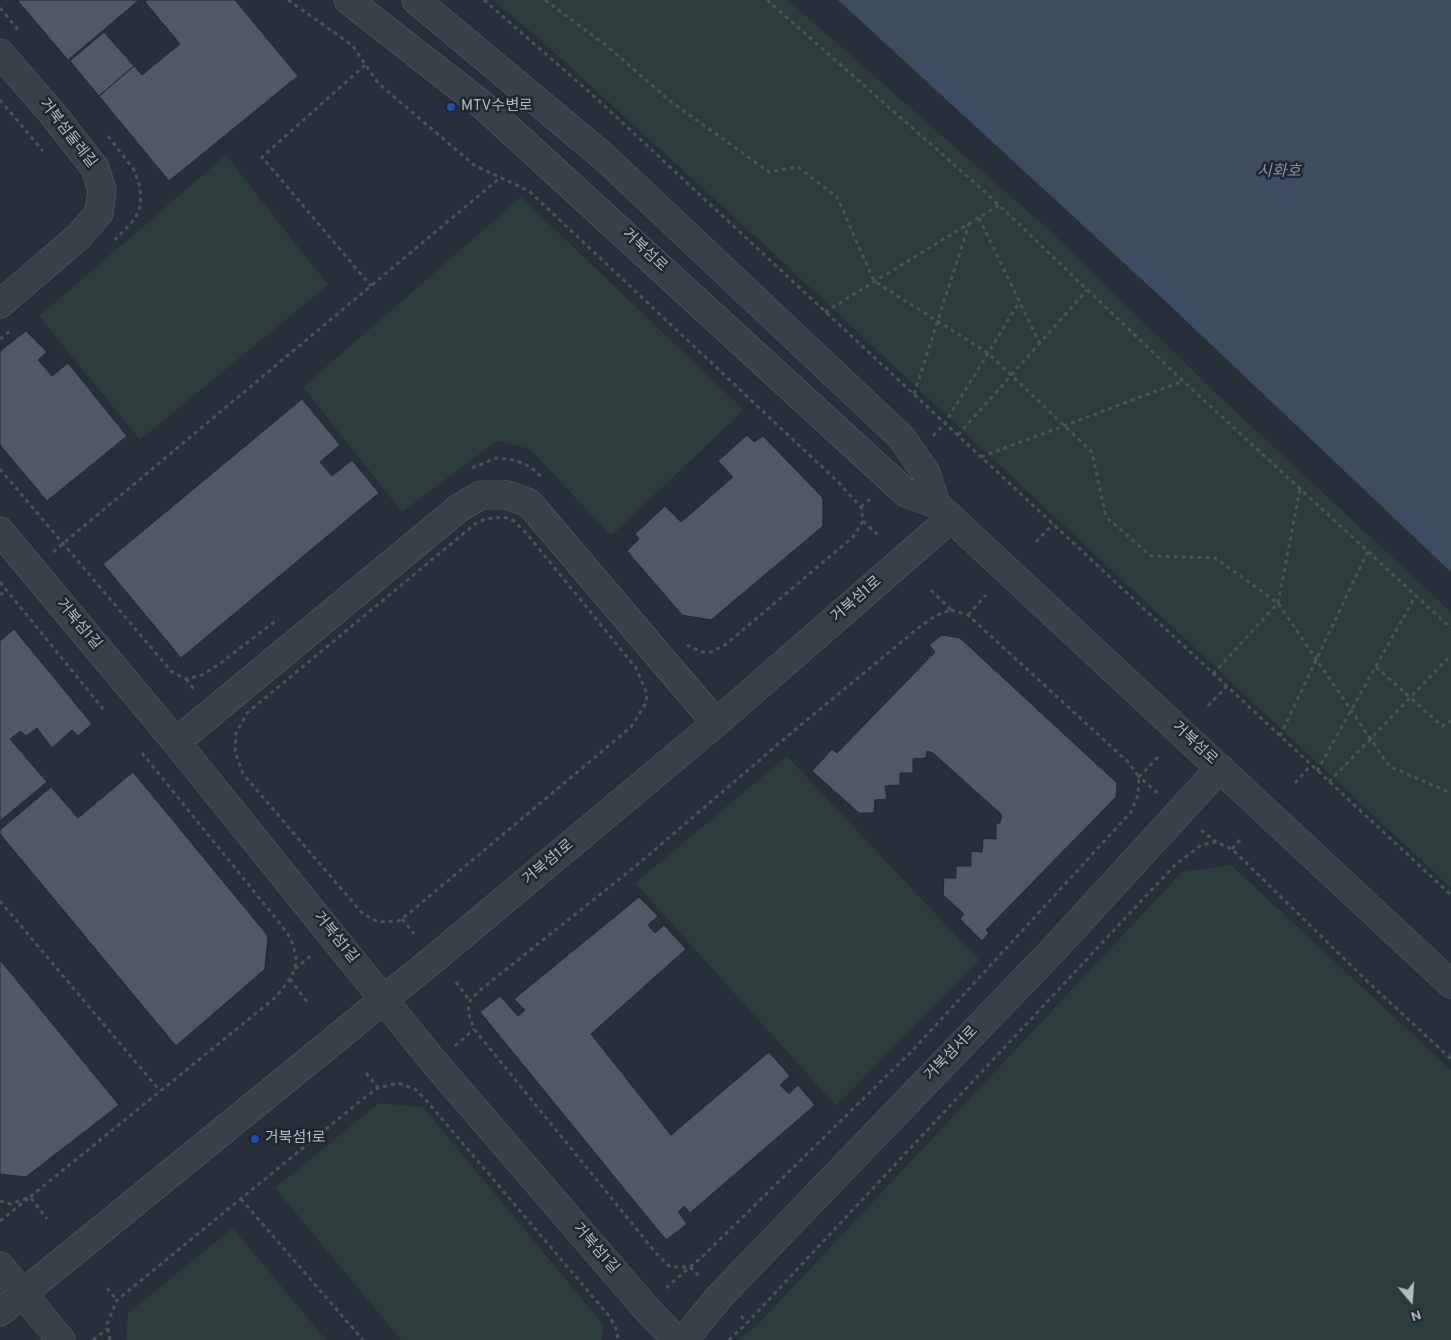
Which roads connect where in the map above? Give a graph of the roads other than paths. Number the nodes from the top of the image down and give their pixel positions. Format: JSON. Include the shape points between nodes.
{"nodes":[{"id":1,"x":348,"y":0,"type":"edge"},
{"id":2,"x":416,"y":0,"type":"edge"},
{"id":3,"x":0,"y":53,"type":"edge"},
{"id":4,"x":0,"y":304,"type":"edge"},
{"id":5,"x":943,"y":511,"type":"junction"},
{"id":6,"x":0,"y":531,"type":"edge"},
{"id":7,"x":716,"y":724,"type":"junction"},
{"id":8,"x":176,"y":742,"type":"junction"},
{"id":9,"x":1220,"y":768,"type":"junction"},
{"id":10,"x":1451,"y":984,"type":"edge"},
{"id":11,"x":385,"y":1000,"type":"junction"},
{"id":12,"x":0,"y":1266,"type":"edge"},
{"id":13,"x":24,"y":1295,"type":"junction"},
{"id":14,"x":0,"y":1312,"type":"edge"},
{"id":15,"x":61,"y":1340,"type":"edge"},
{"id":16,"x":676,"y":1340,"type":"edge"},
{"id":17,"x":684,"y":1340,"type":"edge"}],
"edges":[{"from":1,"to":5,"type":"street","name":"거북섬로","via":[[485,106],[900,488]]},
{"from":2,"to":5,"type":"street","name":"거북섬로","via":[[604,157],[902,438],[926,473]]},
{"from":3,"to":4,"type":"street","name":"거북섬둘레길","via":[[95,168],[102,190],[99,213],[78,237]]},
{"from":5,"to":7,"type":"street","name":"거북섬1로"},
{"from":5,"to":9,"type":"street","name":"거북섬로"},
{"from":6,"to":8,"type":"street","name":"거북섬1길"},
{"from":7,"to":8,"type":"street","via":[[529,503],[508,495],[481,495],[459,508]]},
{"from":7,"to":11,"type":"street","name":"거북섬1로"},
{"from":8,"to":11,"type":"street","name":"거북섬1길"},
{"from":9,"to":10,"type":"street","name":"거북섬로"},
{"from":9,"to":17,"type":"street","name":"거북섬서로","via":[[1055,948],[720,1296]]},
{"from":11,"to":13,"type":"street","name":"거북섬1로"},
{"from":11,"to":16,"type":"street","name":"거북섬1길","via":[[434,1062]]},
{"from":12,"to":13,"type":"street"},
{"from":13,"to":14,"type":"street","name":"거북섬1로"},
{"from":13,"to":15,"type":"street"}]}
